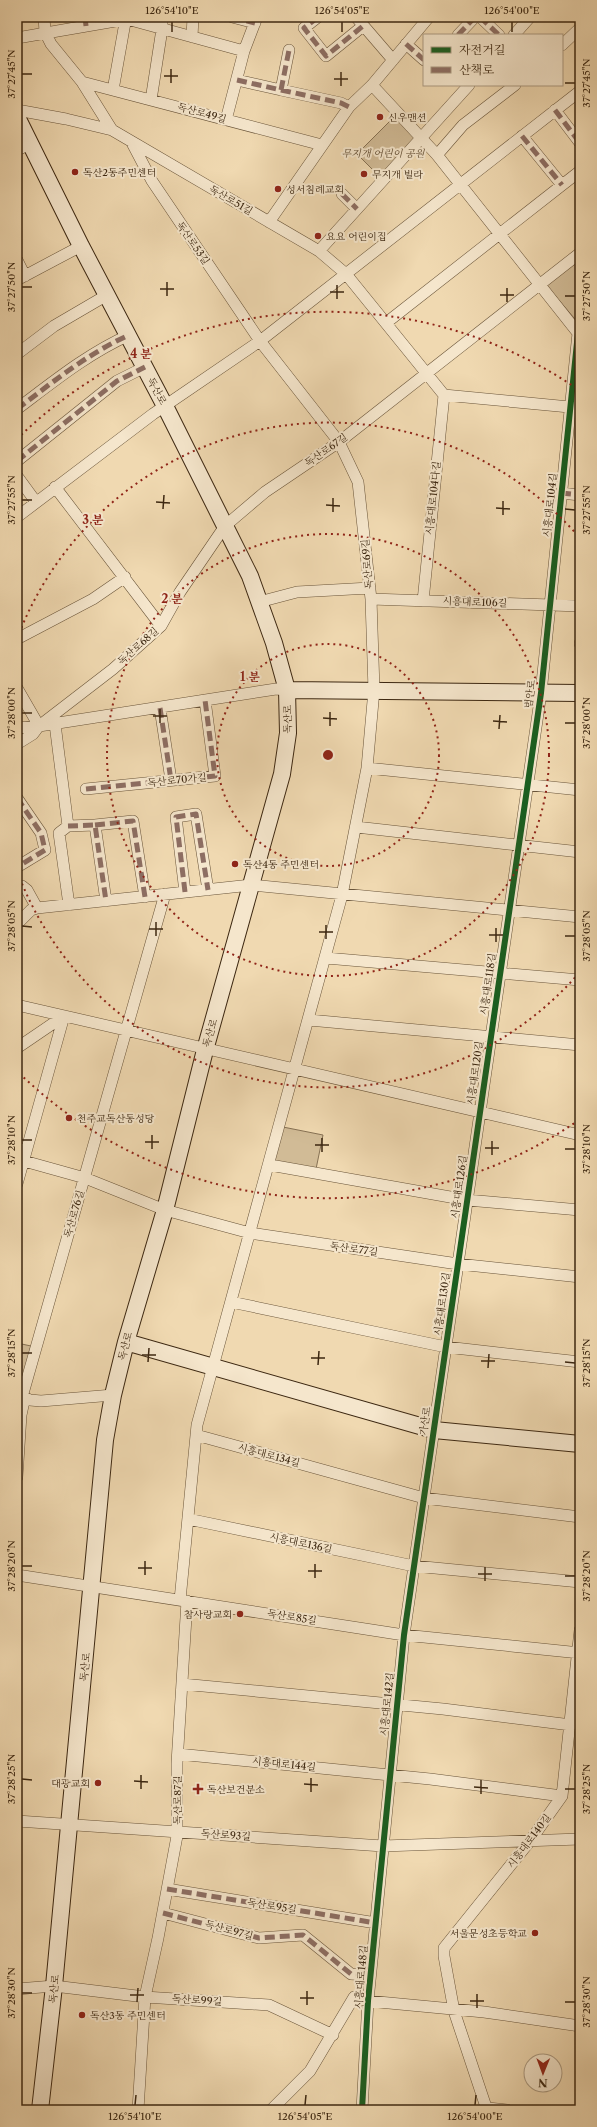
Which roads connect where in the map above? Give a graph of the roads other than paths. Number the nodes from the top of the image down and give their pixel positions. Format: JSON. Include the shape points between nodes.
{"nodes":[{"id":1,"x":44,"y":17,"type":"edge"},
{"id":2,"x":162,"y":17,"type":"edge"},
{"id":3,"x":193,"y":17,"type":"edge"},
{"id":4,"x":232,"y":17,"type":"edge"},
{"id":5,"x":318,"y":17,"type":"edge"},
{"id":6,"x":429,"y":17,"type":"edge"},
{"id":7,"x":474,"y":17,"type":"edge"},
{"id":8,"x":480,"y":17,"type":"edge"},
{"id":9,"x":530,"y":17,"type":"edge"},
{"id":10,"x":126,"y":18,"type":"edge"},
{"id":11,"x":256,"y":20,"type":"edge"},
{"id":12,"x":360,"y":21,"type":"edge"},
{"id":13,"x":86,"y":22,"type":"edge"},
{"id":14,"x":580,"y":28,"type":"edge"},
{"id":15,"x":162,"y":29,"type":"junction"},
{"id":16,"x":45,"y":32,"type":"junction"},
{"id":17,"x":459,"y":34,"type":"edge"},
{"id":18,"x":498,"y":34,"type":"edge"},
{"id":19,"x":515,"y":34,"type":"edge"},
{"id":20,"x":17,"y":38,"type":"edge"},
{"id":21,"x":192,"y":38,"type":"junction"},
{"id":22,"x":406,"y":44,"type":"junction"},
{"id":23,"x":563,"y":44,"type":"edge"},
{"id":24,"x":289,"y":50,"type":"dead end"},
{"id":25,"x":244,"y":51,"type":"junction"},
{"id":26,"x":423,"y":59,"type":"edge"},
{"id":27,"x":393,"y":60,"type":"junction"},
{"id":28,"x":237,"y":80,"type":"junction"},
{"id":29,"x":82,"y":82,"type":"junction"},
{"id":30,"x":372,"y":84,"type":"junction"},
{"id":31,"x":467,"y":86,"type":"edge"},
{"id":32,"x":514,"y":86,"type":"edge"},
{"id":33,"x":113,"y":90,"type":"junction"},
{"id":34,"x":280,"y":90,"type":"junction"},
{"id":35,"x":580,"y":91,"type":"edge"},
{"id":36,"x":151,"y":100,"type":"junction"},
{"id":37,"x":349,"y":107,"type":"junction"},
{"id":38,"x":17,"y":110,"type":"edge"},
{"id":39,"x":556,"y":110,"type":"junction"},
{"id":40,"x":17,"y":117,"type":"edge"},
{"id":41,"x":226,"y":120,"type":"junction"},
{"id":42,"x":112,"y":130,"type":"junction"},
{"id":43,"x":522,"y":136,"type":"junction"},
{"id":44,"x":420,"y":139,"type":"junction"},
{"id":45,"x":131,"y":141,"type":"junction"},
{"id":46,"x":580,"y":143,"type":"edge"},
{"id":47,"x":322,"y":145,"type":"junction"},
{"id":48,"x":24,"y":147,"type":"edge"},
{"id":49,"x":437,"y":155,"type":"junction"},
{"id":50,"x":580,"y":171,"type":"edge"},
{"id":51,"x":460,"y":184,"type":"junction"},
{"id":52,"x":562,"y":186,"type":"junction"},
{"id":53,"x":342,"y":194,"type":"dead end"},
{"id":54,"x":357,"y":209,"type":"junction"},
{"id":55,"x":269,"y":222,"type":"junction"},
{"id":56,"x":500,"y":234,"type":"junction"},
{"id":57,"x":81,"y":246,"type":"junction"},
{"id":58,"x":319,"y":251,"type":"junction"},
{"id":59,"x":580,"y":253,"type":"edge"},
{"id":60,"x":17,"y":260,"type":"edge"},
{"id":61,"x":346,"y":274,"type":"junction"},
{"id":62,"x":21,"y":278,"type":"edge"},
{"id":63,"x":540,"y":284,"type":"junction"},
{"id":64,"x":107,"y":296,"type":"junction"},
{"id":65,"x":386,"y":323,"type":"junction"},
{"id":66,"x":579,"y":332,"type":"edge"},
{"id":67,"x":129,"y":335,"type":"junction"},
{"id":68,"x":260,"y":341,"type":"junction"},
{"id":69,"x":18,"y":351,"type":"edge"},
{"id":70,"x":145,"y":367,"type":"junction"},
{"id":71,"x":426,"y":372,"type":"junction"},
{"id":72,"x":444,"y":395,"type":"junction"},
{"id":73,"x":165,"y":406,"type":"junction"},
{"id":74,"x":575,"y":407,"type":"edge"},
{"id":75,"x":17,"y":409,"type":"edge"},
{"id":76,"x":339,"y":442,"type":"junction"},
{"id":77,"x":17,"y":461,"type":"edge"},
{"id":78,"x":17,"y":476,"type":"edge"},
{"id":79,"x":55,"y":487,"type":"junction"},
{"id":80,"x":561,"y":493,"type":"junction"},
{"id":81,"x":580,"y":495,"type":"edge"},
{"id":82,"x":36,"y":502,"type":"junction"},
{"id":83,"x":17,"y":516,"type":"edge"},
{"id":84,"x":225,"y":526,"type":"junction"},
{"id":85,"x":125,"y":577,"type":"junction"},
{"id":86,"x":370,"y":593,"type":"junction"},
{"id":87,"x":423,"y":601,"type":"junction"},
{"id":88,"x":259,"y":602,"type":"junction"},
{"id":89,"x":550,"y":605,"type":"junction"},
{"id":90,"x":580,"y":606,"type":"edge"},
{"id":91,"x":161,"y":626,"type":"junction"},
{"id":92,"x":17,"y":639,"type":"edge"},
{"id":93,"x":17,"y":688,"type":"edge"},
{"id":94,"x":287,"y":690,"type":"junction"},
{"id":95,"x":374,"y":690,"type":"junction"},
{"id":96,"x":541,"y":693,"type":"junction"},
{"id":97,"x":580,"y":693,"type":"edge"},
{"id":98,"x":204,"y":700,"type":"junction"},
{"id":99,"x":160,"y":708,"type":"junction"},
{"id":100,"x":54,"y":724,"type":"junction"},
{"id":101,"x":39,"y":726,"type":"junction"},
{"id":102,"x":17,"y":728,"type":"edge"},
{"id":103,"x":17,"y":744,"type":"edge"},
{"id":104,"x":367,"y":768,"type":"junction"},
{"id":105,"x":170,"y":780,"type":"junction"},
{"id":106,"x":527,"y":785,"type":"junction"},
{"id":107,"x":86,"y":789,"type":"dead end"},
{"id":108,"x":580,"y":790,"type":"edge"},
{"id":109,"x":17,"y":798,"type":"edge"},
{"id":110,"x":95,"y":825,"type":"junction"},
{"id":111,"x":68,"y":826,"type":"junction"},
{"id":112,"x":356,"y":827,"type":"junction"},
{"id":113,"x":519,"y":845,"type":"junction"},
{"id":114,"x":580,"y":852,"type":"edge"},
{"id":115,"x":17,"y":867,"type":"edge"},
{"id":116,"x":251,"y":885,"type":"junction"},
{"id":117,"x":17,"y":888,"type":"edge"},
{"id":118,"x":208,"y":890,"type":"junction"},
{"id":119,"x":186,"y":892,"type":"junction"},
{"id":120,"x":165,"y":894,"type":"junction"},
{"id":121,"x":342,"y":896,"type":"junction"},
{"id":122,"x":145,"y":897,"type":"junction"},
{"id":123,"x":106,"y":901,"type":"junction"},
{"id":124,"x":69,"y":905,"type":"junction"},
{"id":125,"x":37,"y":908,"type":"junction"},
{"id":126,"x":509,"y":911,"type":"junction"},
{"id":127,"x":580,"y":917,"type":"edge"},
{"id":128,"x":17,"y":924,"type":"edge"},
{"id":129,"x":326,"y":958,"type":"junction"},
{"id":130,"x":500,"y":973,"type":"junction"},
{"id":131,"x":580,"y":980,"type":"edge"},
{"id":132,"x":17,"y":1005,"type":"edge"},
{"id":133,"x":64,"y":1016,"type":"junction"},
{"id":134,"x":309,"y":1020,"type":"junction"},
{"id":135,"x":127,"y":1031,"type":"junction"},
{"id":136,"x":490,"y":1037,"type":"junction"},
{"id":137,"x":580,"y":1045,"type":"edge"},
{"id":138,"x":17,"y":1048,"type":"edge"},
{"id":139,"x":205,"y":1050,"type":"junction"},
{"id":140,"x":296,"y":1070,"type":"junction"},
{"id":141,"x":480,"y":1112,"type":"junction"},
{"id":142,"x":580,"y":1135,"type":"edge"},
{"id":143,"x":17,"y":1146,"type":"edge"},
{"id":144,"x":20,"y":1164,"type":"edge"},
{"id":145,"x":270,"y":1165,"type":"junction"},
{"id":146,"x":84,"y":1178,"type":"junction"},
{"id":147,"x":17,"y":1184,"type":"edge"},
{"id":148,"x":467,"y":1200,"type":"junction"},
{"id":149,"x":165,"y":1210,"type":"junction"},
{"id":150,"x":580,"y":1210,"type":"edge"},
{"id":151,"x":250,"y":1233,"type":"junction"},
{"id":152,"x":458,"y":1264,"type":"junction"},
{"id":153,"x":580,"y":1277,"type":"edge"},
{"id":154,"x":231,"y":1302,"type":"junction"},
{"id":155,"x":126,"y":1342,"type":"junction"},
{"id":156,"x":446,"y":1347,"type":"junction"},
{"id":157,"x":580,"y":1362,"type":"edge"},
{"id":158,"x":213,"y":1366,"type":"junction"},
{"id":159,"x":20,"y":1395,"type":"edge"},
{"id":160,"x":113,"y":1395,"type":"junction"},
{"id":161,"x":434,"y":1430,"type":"junction"},
{"id":162,"x":196,"y":1435,"type":"junction"},
{"id":163,"x":580,"y":1444,"type":"edge"},
{"id":164,"x":17,"y":1477,"type":"edge"},
{"id":165,"x":424,"y":1498,"type":"junction"},
{"id":166,"x":580,"y":1517,"type":"edge"},
{"id":167,"x":188,"y":1520,"type":"junction"},
{"id":168,"x":414,"y":1566,"type":"junction"},
{"id":169,"x":17,"y":1575,"type":"edge"},
{"id":170,"x":580,"y":1582,"type":"edge"},
{"id":171,"x":92,"y":1587,"type":"junction"},
{"id":172,"x":183,"y":1601,"type":"junction"},
{"id":173,"x":580,"y":1630,"type":"edge"},
{"id":174,"x":404,"y":1635,"type":"junction"},
{"id":175,"x":579,"y":1653,"type":"edge"},
{"id":176,"x":182,"y":1684,"type":"junction"},
{"id":177,"x":397,"y":1704,"type":"junction"},
{"id":178,"x":571,"y":1725,"type":"junction"},
{"id":179,"x":178,"y":1754,"type":"junction"},
{"id":180,"x":390,"y":1775,"type":"junction"},
{"id":181,"x":562,"y":1796,"type":"junction"},
{"id":182,"x":17,"y":1821,"type":"edge"},
{"id":183,"x":69,"y":1824,"type":"junction"},
{"id":184,"x":177,"y":1832,"type":"junction"},
{"id":185,"x":580,"y":1839,"type":"edge"},
{"id":186,"x":530,"y":1841,"type":"junction"},
{"id":187,"x":383,"y":1846,"type":"junction"},
{"id":188,"x":167,"y":1889,"type":"junction"},
{"id":189,"x":163,"y":1913,"type":"junction"},
{"id":190,"x":376,"y":1923,"type":"junction"},
{"id":191,"x":372,"y":1964,"type":"junction"},
{"id":192,"x":54,"y":1986,"type":"junction"},
{"id":193,"x":17,"y":1989,"type":"edge"},
{"id":194,"x":145,"y":1996,"type":"junction"},
{"id":195,"x":368,"y":2001,"type":"junction"},
{"id":196,"x":454,"y":2010,"type":"junction"},
{"id":197,"x":580,"y":2026,"type":"edge"},
{"id":198,"x":333,"y":2034,"type":"junction"},
{"id":199,"x":485,"y":2109,"type":"edge"},
{"id":200,"x":40,"y":2110,"type":"edge"},
{"id":201,"x":138,"y":2110,"type":"edge"},
{"id":202,"x":271,"y":2110,"type":"edge"},
{"id":203,"x":362,"y":2110,"type":"edge"},
{"id":204,"x":507,"y":2110,"type":"edge"}],
"edges":[{"from":1,"to":16,"type":"street"},
{"from":2,"to":15,"type":"street"},
{"from":3,"to":21,"type":"street"},
{"from":4,"to":11,"type":"street"},
{"from":5,"to":12,"type":"street","via":[[304,28],[326,56]]},
{"from":6,"to":22,"type":"street"},
{"from":7,"to":17,"type":"street"},
{"from":8,"to":18,"type":"street"},
{"from":9,"to":19,"type":"street"},
{"from":10,"to":13,"type":"street"},
{"from":10,"to":15,"type":"street"},
{"from":10,"to":33,"type":"street"},
{"from":11,"to":25,"type":"street"},
{"from":12,"to":27,"type":"street"},
{"from":13,"to":16,"type":"street"},
{"from":14,"to":23,"type":"street"},
{"from":15,"to":21,"type":"street"},
{"from":15,"to":36,"type":"street"},
{"from":16,"to":20,"type":"street"},
{"from":16,"to":29,"type":"street","name":"독산로51길","via":[[51,44]]},
{"from":21,"to":25,"type":"street"},
{"from":22,"to":26,"type":"street"},
{"from":22,"to":27,"type":"street"},
{"from":24,"to":34,"type":"street"},
{"from":25,"to":28,"type":"street"},
{"from":27,"to":30,"type":"street"},
{"from":28,"to":34,"type":"street"},
{"from":28,"to":41,"type":"street"},
{"from":29,"to":33,"type":"street","name":"독산로49길"},
{"from":29,"to":42,"type":"street","name":"독산로51길"},
{"from":30,"to":37,"type":"street"},
{"from":30,"to":44,"type":"street"},
{"from":31,"to":44,"type":"street"},
{"from":32,"to":49,"type":"street","via":[[463,125]]},
{"from":33,"to":36,"type":"street","name":"독산로49길"},
{"from":34,"to":37,"type":"street"},
{"from":35,"to":39,"type":"street"},
{"from":36,"to":41,"type":"street","name":"독산로49길"},
{"from":37,"to":47,"type":"street"},
{"from":38,"to":42,"type":"street","name":"독산로51길"},
{"from":39,"to":43,"type":"street"},
{"from":39,"to":46,"type":"street"},
{"from":40,"to":48,"type":"main road","name":"독산로"},
{"from":41,"to":47,"type":"street","name":"독산로49길"},
{"from":42,"to":45,"type":"street","name":"독산로51길"},
{"from":43,"to":51,"type":"street"},
{"from":43,"to":52,"type":"street"},
{"from":44,"to":49,"type":"street"},
{"from":44,"to":54,"type":"street"},
{"from":45,"to":55,"type":"street","name":"독산로51길"},
{"from":45,"to":68,"type":"street","name":"독산로53길","via":[[160,193]]},
{"from":47,"to":55,"type":"street"},
{"from":48,"to":57,"type":"main road","name":"독산로"},
{"from":49,"to":51,"type":"street"},
{"from":50,"to":52,"type":"street"},
{"from":51,"to":56,"type":"street"},
{"from":51,"to":61,"type":"street"},
{"from":52,"to":56,"type":"street"},
{"from":53,"to":54,"type":"street"},
{"from":54,"to":58,"type":"street"},
{"from":55,"to":58,"type":"street","name":"독산로51길"},
{"from":56,"to":63,"type":"street"},
{"from":56,"to":65,"type":"street"},
{"from":57,"to":62,"type":"street"},
{"from":57,"to":64,"type":"main road","name":"독산로"},
{"from":58,"to":61,"type":"street","name":"독산로51길"},
{"from":59,"to":63,"type":"street","name":"독산로67길"},
{"from":60,"to":62,"type":"street"},
{"from":61,"to":65,"type":"street"},
{"from":61,"to":68,"type":"street"},
{"from":63,"to":66,"type":"street"},
{"from":63,"to":71,"type":"street","name":"독산로67길"},
{"from":64,"to":67,"type":"main road","name":"독산로"},
{"from":64,"to":69,"type":"street","via":[[54,326]]},
{"from":65,"to":71,"type":"street"},
{"from":66,"to":74,"type":"street","name":"시흥대로104길"},
{"from":67,"to":70,"type":"main road","name":"독산로"},
{"from":67,"to":75,"type":"street","via":[[89,356]]},
{"from":68,"to":73,"type":"street"},
{"from":68,"to":76,"type":"street","name":"독산로53길"},
{"from":70,"to":73,"type":"main road","name":"독산로"},
{"from":70,"to":77,"type":"street","via":[[117,382]]},
{"from":71,"to":72,"type":"street"},
{"from":71,"to":76,"type":"street","name":"독산로67길"},
{"from":72,"to":74,"type":"street"},
{"from":72,"to":87,"type":"street","name":"시흥대로104다길"},
{"from":73,"to":79,"type":"street"},
{"from":73,"to":84,"type":"main road","name":"독산로"},
{"from":74,"to":80,"type":"street","name":"시흥대로104길"},
{"from":76,"to":84,"type":"street","name":"독산로67길","via":[[265,492]]},
{"from":76,"to":86,"type":"street","name":"독산로69길","via":[[358,482]]},
{"from":78,"to":82,"type":"street"},
{"from":79,"to":82,"type":"street"},
{"from":79,"to":85,"type":"street"},
{"from":80,"to":81,"type":"street"},
{"from":80,"to":89,"type":"street","name":"시흥대로104길"},
{"from":82,"to":83,"type":"street"},
{"from":84,"to":88,"type":"main road","name":"독산로","via":[[250,576]]},
{"from":84,"to":91,"type":"street","name":"독산로68길","via":[[180,592]]},
{"from":85,"to":91,"type":"street"},
{"from":85,"to":92,"type":"street","via":[[93,599]]},
{"from":86,"to":87,"type":"street","name":"시흥대로106길"},
{"from":86,"to":88,"type":"street","via":[[297,592]]},
{"from":86,"to":95,"type":"street","name":"독산로69길"},
{"from":87,"to":89,"type":"street","name":"시흥대로106길"},
{"from":88,"to":94,"type":"main road","name":"독산로"},
{"from":89,"to":90,"type":"street","name":"시흥대로106길"},
{"from":89,"to":96,"type":"street","name":"범안로"},
{"from":91,"to":101,"type":"street","name":"독산로68길","via":[[113,669]]},
{"from":93,"to":101,"type":"street"},
{"from":94,"to":95,"type":"main road","name":"범안로"},
{"from":94,"to":98,"type":"street","via":[[276,689]]},
{"from":94,"to":116,"type":"main road","name":"독산로","via":[[288,733],[282,774]]},
{"from":95,"to":96,"type":"main road","name":"범안로"},
{"from":95,"to":104,"type":"street"},
{"from":96,"to":97,"type":"main road","name":"범안로"},
{"from":96,"to":106,"type":"street","name":"범안로"},
{"from":98,"to":99,"type":"street"},
{"from":98,"to":105,"type":"street","name":"독산로70가길","via":[[215,776]]},
{"from":99,"to":100,"type":"street"},
{"from":99,"to":105,"type":"street"},
{"from":100,"to":101,"type":"street"},
{"from":100,"to":111,"type":"street"},
{"from":101,"to":102,"type":"street"},
{"from":101,"to":103,"type":"street","name":"독산로68길","via":[[33,734]]},
{"from":104,"to":106,"type":"street"},
{"from":104,"to":112,"type":"street"},
{"from":105,"to":107,"type":"street","name":"독산로70가길"},
{"from":106,"to":108,"type":"street"},
{"from":106,"to":113,"type":"street","name":"범안로"},
{"from":109,"to":115,"type":"street","via":[[41,833],[45,850]]},
{"from":110,"to":111,"type":"street"},
{"from":110,"to":122,"type":"street","via":[[133,821]]},
{"from":110,"to":123,"type":"street"},
{"from":111,"to":124,"type":"street","via":[[59,833]]},
{"from":112,"to":113,"type":"street"},
{"from":112,"to":121,"type":"street"},
{"from":113,"to":114,"type":"street"},
{"from":113,"to":126,"type":"street","name":"시흥대로118길"},
{"from":116,"to":118,"type":"street"},
{"from":116,"to":121,"type":"street"},
{"from":116,"to":139,"type":"main road","name":"독산로"},
{"from":117,"to":125,"type":"street","via":[[22,886],[27,890]]},
{"from":118,"to":119,"type":"street"},
{"from":118,"to":119,"type":"street","via":[[196,814],[176,816]]},
{"from":119,"to":120,"type":"street"},
{"from":120,"to":122,"type":"street"},
{"from":120,"to":135,"type":"street","name":"독산로76길"},
{"from":121,"to":126,"type":"street"},
{"from":121,"to":129,"type":"street"},
{"from":122,"to":123,"type":"street"},
{"from":123,"to":124,"type":"street"},
{"from":124,"to":125,"type":"street"},
{"from":125,"to":128,"type":"street","via":[[31,910]]},
{"from":126,"to":127,"type":"street"},
{"from":126,"to":130,"type":"street","name":"시흥대로118길"},
{"from":129,"to":130,"type":"street","name":"시흥대로118길"},
{"from":129,"to":134,"type":"street"},
{"from":130,"to":131,"type":"street","name":"시흥대로118길"},
{"from":130,"to":136,"type":"street","name":"시흥대로118길"},
{"from":132,"to":133,"type":"street"},
{"from":133,"to":135,"type":"street"},
{"from":133,"to":138,"type":"street"},
{"from":133,"to":144,"type":"street"},
{"from":134,"to":136,"type":"street","name":"시흥대로120길"},
{"from":134,"to":140,"type":"street"},
{"from":135,"to":139,"type":"street"},
{"from":135,"to":146,"type":"street","name":"독산로76길"},
{"from":136,"to":137,"type":"street","name":"시흥대로120길"},
{"from":136,"to":141,"type":"street","name":"시흥대로120길"},
{"from":139,"to":140,"type":"street"},
{"from":139,"to":149,"type":"main road","name":"독산로"},
{"from":140,"to":141,"type":"street"},
{"from":140,"to":145,"type":"street"},
{"from":141,"to":142,"type":"street"},
{"from":141,"to":148,"type":"street","name":"시흥대로126길"},
{"from":143,"to":144,"type":"street"},
{"from":144,"to":146,"type":"street","name":"독산로77길"},
{"from":144,"to":147,"type":"street"},
{"from":145,"to":148,"type":"street","name":"시흥대로126길"},
{"from":145,"to":151,"type":"street"},
{"from":146,"to":149,"type":"street","name":"독산로77길"},
{"from":146,"to":159,"type":"street","name":"독산로76길"},
{"from":148,"to":150,"type":"street","name":"시흥대로126길"},
{"from":148,"to":152,"type":"street","name":"시흥대로126길"},
{"from":149,"to":151,"type":"street","name":"독산로77길"},
{"from":149,"to":155,"type":"main road","name":"독산로"},
{"from":151,"to":152,"type":"street","name":"독산로77길"},
{"from":151,"to":154,"type":"street"},
{"from":152,"to":153,"type":"street","name":"독산로77길"},
{"from":152,"to":156,"type":"street","name":"시흥대로130길"},
{"from":154,"to":156,"type":"street","name":"시흥대로130길"},
{"from":154,"to":158,"type":"street"},
{"from":155,"to":158,"type":"main road","name":"가산로"},
{"from":155,"to":160,"type":"main road","name":"독산로"},
{"from":156,"to":157,"type":"street","name":"시흥대로130길"},
{"from":156,"to":161,"type":"street","name":"가산로"},
{"from":158,"to":161,"type":"main road","name":"가산로"},
{"from":158,"to":162,"type":"street"},
{"from":159,"to":160,"type":"street","via":[[30,1400],[41,1401]]},
{"from":159,"to":164,"type":"street","name":"독산로76길","via":[[24,1406],[21,1415]]},
{"from":160,"to":171,"type":"main road","name":"독산로","via":[[105,1440]]},
{"from":161,"to":163,"type":"main road","name":"가산로"},
{"from":161,"to":165,"type":"street","name":"가산로"},
{"from":162,"to":165,"type":"street","name":"시흥대로134길"},
{"from":162,"to":167,"type":"street"},
{"from":165,"to":166,"type":"street","name":"시흥대로134길"},
{"from":165,"to":168,"type":"street"},
{"from":167,"to":168,"type":"street","name":"시흥대로136길"},
{"from":167,"to":172,"type":"street"},
{"from":168,"to":170,"type":"street","name":"시흥대로136길"},
{"from":168,"to":174,"type":"street"},
{"from":169,"to":171,"type":"street","name":"독산로85길"},
{"from":171,"to":172,"type":"street","name":"독산로85길"},
{"from":171,"to":183,"type":"main road","name":"독산로"},
{"from":172,"to":174,"type":"street","name":"독산로85길"},
{"from":172,"to":176,"type":"street","name":"독산로87길"},
{"from":173,"to":175,"type":"street","name":"시흥대로140길"},
{"from":174,"to":175,"type":"street","name":"독산로85길"},
{"from":174,"to":177,"type":"street","name":"시흥대로142길"},
{"from":175,"to":178,"type":"street","name":"시흥대로140길"},
{"from":176,"to":177,"type":"street","name":"시흥대로142길"},
{"from":176,"to":179,"type":"street","name":"독산로87길"},
{"from":177,"to":178,"type":"street","name":"시흥대로142길"},
{"from":177,"to":180,"type":"street","name":"시흥대로142길"},
{"from":178,"to":181,"type":"street","name":"시흥대로140길"},
{"from":179,"to":180,"type":"street","name":"시흥대로144길"},
{"from":179,"to":184,"type":"street","name":"독산로87길"},
{"from":180,"to":181,"type":"street","name":"시흥대로144길"},
{"from":180,"to":187,"type":"street"},
{"from":181,"to":186,"type":"street","name":"시흥대로140길"},
{"from":182,"to":183,"type":"street","name":"독산로93길"},
{"from":183,"to":184,"type":"street","name":"독산로93길"},
{"from":183,"to":192,"type":"main road","name":"독산로"},
{"from":184,"to":187,"type":"street","name":"독산로93길"},
{"from":184,"to":188,"type":"street","name":"독산로87길"},
{"from":185,"to":186,"type":"street","name":"독산로93길"},
{"from":186,"to":187,"type":"street","name":"독산로93길"},
{"from":186,"to":196,"type":"street","name":"시흥대로140길","via":[[444,1948]]},
{"from":187,"to":190,"type":"street","name":"시흥대로148길"},
{"from":188,"to":189,"type":"street","name":"독산로87길"},
{"from":188,"to":190,"type":"street","name":"독산로95길"},
{"from":189,"to":191,"type":"street","name":"독산로97길","via":[[259,1938],[303,1935],[351,1974],[366,1975]]},
{"from":189,"to":194,"type":"street","name":"독산로87길"},
{"from":190,"to":191,"type":"street","name":"시흥대로148길"},
{"from":191,"to":195,"type":"street","name":"시흥대로148길"},
{"from":192,"to":193,"type":"street","name":"독산로99길"},
{"from":192,"to":194,"type":"street","name":"독산로99길"},
{"from":192,"to":200,"type":"main road","name":"독산로"},
{"from":194,"to":198,"type":"street","name":"독산로99길","via":[[269,2005]]},
{"from":194,"to":201,"type":"street","name":"독산로87길"},
{"from":195,"to":196,"type":"street","name":"시흥대로148길"},
{"from":195,"to":198,"type":"street","name":"시흥대로148길","via":[[354,1997]]},
{"from":195,"to":203,"type":"street","name":"시흥대로148길"},
{"from":196,"to":197,"type":"street","name":"시흥대로148길"},
{"from":196,"to":199,"type":"street"},
{"from":198,"to":202,"type":"street","name":"시흥대로148길","via":[[310,2071]]},
{"from":199,"to":204,"type":"street"}]}
